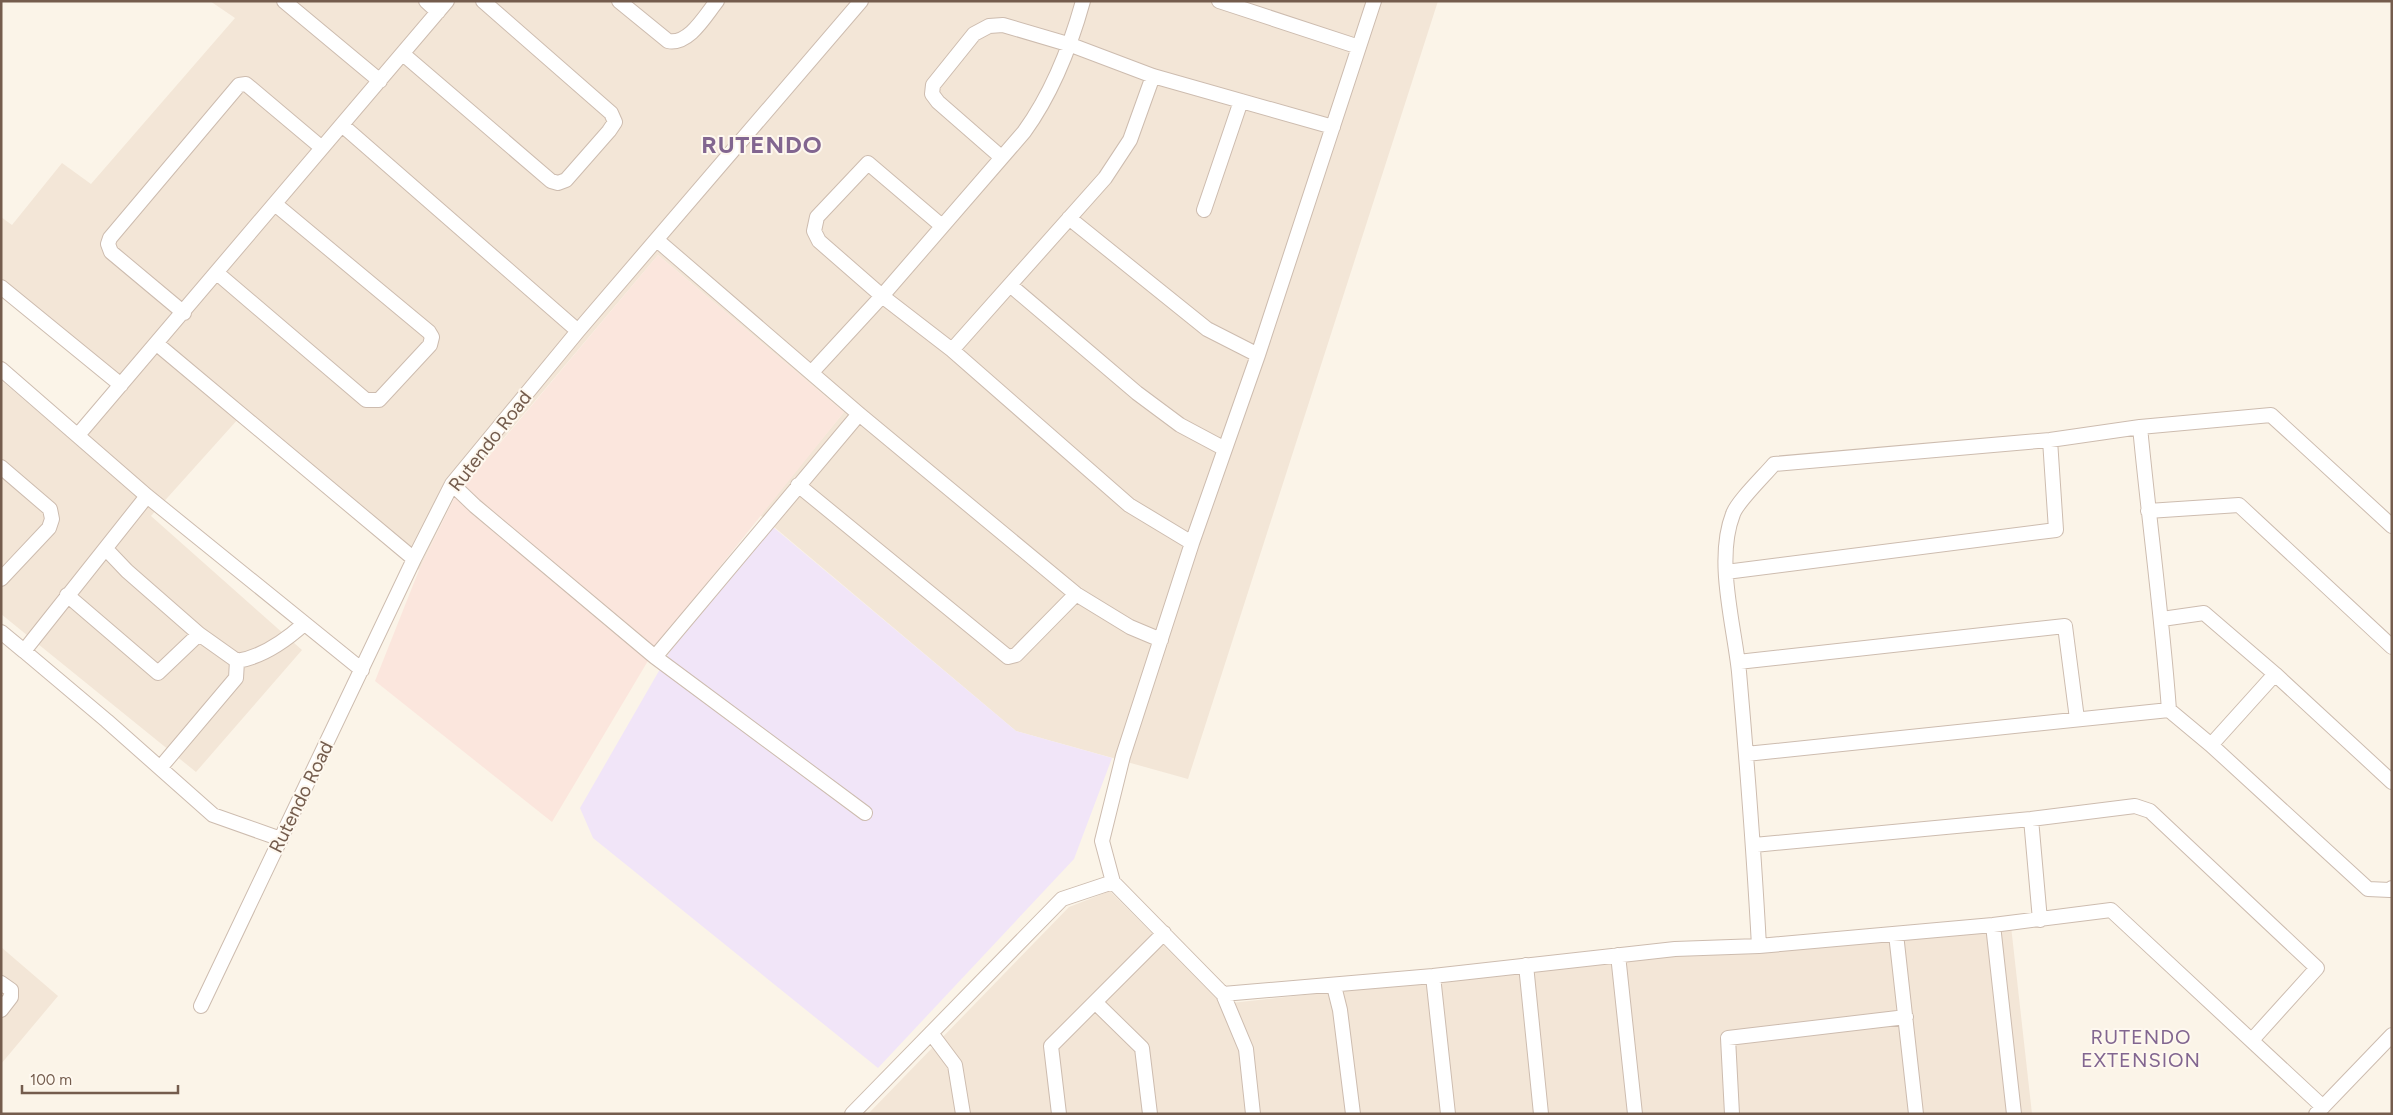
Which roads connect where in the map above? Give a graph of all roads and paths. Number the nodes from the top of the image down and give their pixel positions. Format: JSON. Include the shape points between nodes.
{"nodes":[{"id":1,"x":284,"y":1,"type":"edge"},
{"id":2,"x":426,"y":1,"type":"edge"},
{"id":3,"x":483,"y":1,"type":"edge"},
{"id":4,"x":619,"y":1,"type":"edge"},
{"id":5,"x":718,"y":1,"type":"edge"},
{"id":6,"x":862,"y":1,"type":"edge"},
{"id":7,"x":1083,"y":1,"type":"edge"},
{"id":8,"x":1219,"y":1,"type":"edge"},
{"id":9,"x":1374,"y":1,"type":"edge"},
{"id":10,"x":443,"y":7,"type":"edge"},
{"id":11,"x":1071,"y":45,"type":"junction"},
{"id":12,"x":1359,"y":47,"type":"junction"},
{"id":13,"x":402,"y":54,"type":"junction"},
{"id":14,"x":1153,"y":76,"type":"junction"},
{"id":15,"x":380,"y":81,"type":"junction"},
{"id":16,"x":1240,"y":101,"type":"junction"},
{"id":17,"x":342,"y":125,"type":"junction"},
{"id":18,"x":1334,"y":127,"type":"junction"},
{"id":19,"x":322,"y":148,"type":"junction"},
{"id":20,"x":1000,"y":157,"type":"junction"},
{"id":21,"x":275,"y":204,"type":"junction"},
{"id":22,"x":1204,"y":210,"type":"dead end"},
{"id":23,"x":1069,"y":218,"type":"junction"},
{"id":24,"x":942,"y":226,"type":"junction"},
{"id":25,"x":657,"y":240,"type":"junction"},
{"id":26,"x":217,"y":273,"type":"junction"},
{"id":27,"x":1010,"y":285,"type":"junction"},
{"id":28,"x":1,"y":287,"type":"edge"},
{"id":29,"x":882,"y":296,"type":"junction"},
{"id":30,"x":184,"y":313,"type":"junction"},
{"id":31,"x":578,"y":331,"type":"junction"},
{"id":32,"x":157,"y":344,"type":"junction"},
{"id":33,"x":952,"y":350,"type":"junction"},
{"id":34,"x":1258,"y":355,"type":"junction"},
{"id":35,"x":1,"y":369,"type":"edge"},
{"id":36,"x":812,"y":372,"type":"junction"},
{"id":37,"x":121,"y":386,"type":"junction"},
{"id":38,"x":858,"y":414,"type":"junction"},
{"id":39,"x":2140,"y":427,"type":"junction"},
{"id":40,"x":78,"y":435,"type":"junction"},
{"id":41,"x":2050,"y":440,"type":"junction"},
{"id":42,"x":1225,"y":449,"type":"junction"},
{"id":43,"x":1,"y":467,"type":"edge"},
{"id":44,"x":452,"y":484,"type":"junction"},
{"id":45,"x":798,"y":485,"type":"junction"},
{"id":46,"x":147,"y":496,"type":"junction"},
{"id":47,"x":2148,"y":511,"type":"junction"},
{"id":48,"x":2392,"y":526,"type":"edge"},
{"id":49,"x":1192,"y":543,"type":"junction"},
{"id":50,"x":106,"y":549,"type":"junction"},
{"id":51,"x":414,"y":559,"type":"junction"},
{"id":52,"x":1726,"y":572,"type":"junction"},
{"id":53,"x":1,"y":579,"type":"edge"},
{"id":54,"x":1076,"y":594,"type":"junction"},
{"id":55,"x":66,"y":596,"type":"junction"},
{"id":56,"x":2162,"y":619,"type":"junction"},
{"id":57,"x":304,"y":624,"type":"junction"},
{"id":58,"x":1,"y":632,"type":"edge"},
{"id":59,"x":199,"y":634,"type":"junction"},
{"id":60,"x":1161,"y":640,"type":"junction"},
{"id":61,"x":2392,"y":647,"type":"edge"},
{"id":62,"x":24,"y":651,"type":"junction"},
{"id":63,"x":655,"y":656,"type":"junction"},
{"id":64,"x":237,"y":661,"type":"junction"},
{"id":65,"x":1738,"y":662,"type":"junction"},
{"id":66,"x":362,"y":670,"type":"junction"},
{"id":67,"x":2275,"y":674,"type":"junction"},
{"id":68,"x":2170,"y":710,"type":"junction"},
{"id":69,"x":2077,"y":719,"type":"junction"},
{"id":70,"x":2211,"y":745,"type":"junction"},
{"id":71,"x":1746,"y":754,"type":"junction"},
{"id":72,"x":160,"y":768,"type":"junction"},
{"id":73,"x":2392,"y":782,"type":"edge"},
{"id":74,"x":865,"y":813,"type":"dead end"},
{"id":75,"x":2031,"y":819,"type":"junction"},
{"id":76,"x":281,"y":839,"type":"junction"},
{"id":77,"x":1754,"y":845,"type":"junction"},
{"id":78,"x":1113,"y":882,"type":"junction"},
{"id":79,"x":2392,"y":888,"type":"edge"},
{"id":80,"x":2040,"y":920,"type":"junction"},
{"id":81,"x":1993,"y":926,"type":"junction"},
{"id":82,"x":1164,"y":933,"type":"junction"},
{"id":83,"x":1896,"y":934,"type":"junction"},
{"id":84,"x":1759,"y":946,"type":"junction"},
{"id":85,"x":1618,"y":955,"type":"junction"},
{"id":86,"x":1526,"y":965,"type":"junction"},
{"id":87,"x":1433,"y":976,"type":"junction"},
{"id":88,"x":1,"y":983,"type":"edge"},
{"id":89,"x":1334,"y":986,"type":"junction"},
{"id":90,"x":1223,"y":994,"type":"junction"},
{"id":91,"x":1096,"y":1002,"type":"junction"},
{"id":92,"x":201,"y":1006,"type":"dead end"},
{"id":93,"x":1,"y":1010,"type":"edge"},
{"id":94,"x":1906,"y":1017,"type":"junction"},
{"id":95,"x":931,"y":1033,"type":"junction"},
{"id":96,"x":2392,"y":1035,"type":"edge"},
{"id":97,"x":2252,"y":1040,"type":"junction"},
{"id":98,"x":2320,"y":1110,"type":"edge"},
{"id":99,"x":852,"y":1114,"type":"edge"},
{"id":100,"x":962,"y":1114,"type":"edge"},
{"id":101,"x":1058,"y":1114,"type":"edge"},
{"id":102,"x":1150,"y":1114,"type":"edge"},
{"id":103,"x":1253,"y":1114,"type":"edge"},
{"id":104,"x":1353,"y":1114,"type":"edge"},
{"id":105,"x":1448,"y":1114,"type":"edge"},
{"id":106,"x":1541,"y":1114,"type":"edge"},
{"id":107,"x":1635,"y":1114,"type":"edge"},
{"id":108,"x":1732,"y":1114,"type":"edge"},
{"id":109,"x":1916,"y":1114,"type":"edge"},
{"id":110,"x":2014,"y":1114,"type":"edge"}],
"edges":[{"from":1,"to":15,"type":"street"},
{"from":2,"to":10,"type":"street"},
{"from":3,"to":13,"type":"street","via":[[612,113],[615,122],[609,131],[566,180],[551,181]]},
{"from":4,"to":5,"type":"street","via":[[668,41],[677,43],[686,38]]},
{"from":6,"to":25,"type":"street","name":"Rutendo Road"},
{"from":7,"to":11,"type":"street"},
{"from":8,"to":12,"type":"street"},
{"from":9,"to":12,"type":"street"},
{"from":10,"to":13,"type":"street"},
{"from":11,"to":14,"type":"street"},
{"from":11,"to":20,"type":"street","via":[[1042,106],[1024,132]]},
{"from":11,"to":20,"type":"street","via":[[1002,25],[989,26],[974,34],[933,85],[932,94],[938,102]]},
{"from":12,"to":18,"type":"street"},
{"from":13,"to":15,"type":"street"},
{"from":14,"to":16,"type":"street"},
{"from":14,"to":23,"type":"street","via":[[1130,140],[1105,178]]},
{"from":15,"to":17,"type":"street"},
{"from":16,"to":18,"type":"street"},
{"from":16,"to":22,"type":"street"},
{"from":17,"to":19,"type":"street"},
{"from":17,"to":31,"type":"street"},
{"from":18,"to":34,"type":"street"},
{"from":19,"to":21,"type":"street"},
{"from":19,"to":30,"type":"street","via":[[246,84],[239,85],[110,238],[111,252]]},
{"from":20,"to":24,"type":"street"},
{"from":21,"to":26,"type":"street"},
{"from":21,"to":26,"type":"street","via":[[429,332],[432,337],[430,345],[379,400],[366,400]]},
{"from":23,"to":27,"type":"street"},
{"from":23,"to":34,"type":"street","via":[[1207,330]]},
{"from":24,"to":29,"type":"street"},
{"from":24,"to":29,"type":"street","via":[[868,163],[817,217],[814,231],[819,241]]},
{"from":25,"to":31,"type":"street","name":"Rutendo Road"},
{"from":25,"to":36,"type":"street"},
{"from":26,"to":30,"type":"street"},
{"from":27,"to":33,"type":"street"},
{"from":27,"to":42,"type":"street","via":[[1137,393],[1180,425]]},
{"from":28,"to":37,"type":"street"},
{"from":29,"to":33,"type":"street"},
{"from":29,"to":36,"type":"street"},
{"from":30,"to":32,"type":"street"},
{"from":31,"to":44,"type":"street","name":"Rutendo Road"},
{"from":32,"to":37,"type":"street"},
{"from":32,"to":51,"type":"street"},
{"from":33,"to":49,"type":"street","via":[[1129,505]]},
{"from":34,"to":42,"type":"street"},
{"from":35,"to":40,"type":"street"},
{"from":36,"to":38,"type":"street"},
{"from":37,"to":40,"type":"street"},
{"from":38,"to":45,"type":"street"},
{"from":38,"to":54,"type":"street"},
{"from":39,"to":41,"type":"street"},
{"from":39,"to":47,"type":"street"},
{"from":39,"to":48,"type":"street","via":[[2271,415]]},
{"from":40,"to":46,"type":"street"},
{"from":41,"to":52,"type":"street","via":[[1774,464],[1733,512],[1726,542]]},
{"from":41,"to":52,"type":"street","via":[[2056,530]]},
{"from":42,"to":49,"type":"street"},
{"from":43,"to":53,"type":"street","via":[[50,509],[52,519],[49,528]]},
{"from":44,"to":51,"type":"street","name":"Rutendo Road"},
{"from":44,"to":63,"type":"street"},
{"from":45,"to":54,"type":"street","via":[[1008,657],[1016,655]]},
{"from":45,"to":63,"type":"street"},
{"from":46,"to":50,"type":"street"},
{"from":46,"to":57,"type":"street"},
{"from":47,"to":56,"type":"street"},
{"from":47,"to":61,"type":"street","via":[[2239,505]]},
{"from":49,"to":60,"type":"street"},
{"from":50,"to":55,"type":"street"},
{"from":50,"to":59,"type":"street"},
{"from":51,"to":66,"type":"street","name":"Rutendo Road"},
{"from":52,"to":65,"type":"street"},
{"from":54,"to":60,"type":"street","via":[[1130,627]]},
{"from":55,"to":59,"type":"street","via":[[158,672]]},
{"from":55,"to":62,"type":"street"},
{"from":56,"to":67,"type":"street","via":[[2204,613]]},
{"from":56,"to":68,"type":"street"},
{"from":57,"to":64,"type":"street","via":[[289,637],[252,658]]},
{"from":57,"to":66,"type":"street"},
{"from":58,"to":62,"type":"street"},
{"from":59,"to":64,"type":"street"},
{"from":60,"to":78,"type":"street","via":[[1123,756],[1102,841]]},
{"from":62,"to":72,"type":"street"},
{"from":63,"to":74,"type":"street"},
{"from":64,"to":72,"type":"street","via":[[236,678]]},
{"from":65,"to":69,"type":"street","via":[[2065,626]]},
{"from":65,"to":71,"type":"street"},
{"from":66,"to":76,"type":"street","name":"Rutendo Road"},
{"from":67,"to":70,"type":"street"},
{"from":67,"to":73,"type":"street"},
{"from":68,"to":69,"type":"street"},
{"from":68,"to":70,"type":"street"},
{"from":69,"to":71,"type":"street"},
{"from":70,"to":79,"type":"street","via":[[2368,889]]},
{"from":71,"to":77,"type":"street"},
{"from":72,"to":76,"type":"street","via":[[213,815]]},
{"from":75,"to":77,"type":"street"},
{"from":75,"to":80,"type":"street"},
{"from":75,"to":97,"type":"street","via":[[2135,806],[2150,811],[2317,968]]},
{"from":76,"to":92,"type":"street","name":"Rutendo Road"},
{"from":77,"to":84,"type":"street"},
{"from":78,"to":82,"type":"street"},
{"from":78,"to":95,"type":"street","via":[[1062,899]]},
{"from":80,"to":81,"type":"street"},
{"from":80,"to":97,"type":"street","via":[[2111,910]]},
{"from":81,"to":83,"type":"street"},
{"from":81,"to":110,"type":"street"},
{"from":82,"to":90,"type":"street"},
{"from":82,"to":91,"type":"street"},
{"from":83,"to":84,"type":"street"},
{"from":83,"to":94,"type":"street"},
{"from":84,"to":85,"type":"street"},
{"from":85,"to":86,"type":"street"},
{"from":85,"to":107,"type":"street"},
{"from":86,"to":87,"type":"street"},
{"from":86,"to":106,"type":"street"},
{"from":87,"to":89,"type":"street"},
{"from":87,"to":105,"type":"street"},
{"from":88,"to":93,"type":"street","via":[[11,990],[12,997]]},
{"from":89,"to":90,"type":"street"},
{"from":89,"to":104,"type":"street"},
{"from":90,"to":103,"type":"street","via":[[1246,1049]]},
{"from":91,"to":101,"type":"street","via":[[1052,1046]]},
{"from":91,"to":102,"type":"street","via":[[1142,1048]]},
{"from":94,"to":108,"type":"street","via":[[1728,1038]]},
{"from":94,"to":109,"type":"street"},
{"from":95,"to":99,"type":"street"},
{"from":95,"to":100,"type":"street","via":[[956,1065]]},
{"from":96,"to":98,"type":"street"},
{"from":97,"to":98,"type":"street"}]}
